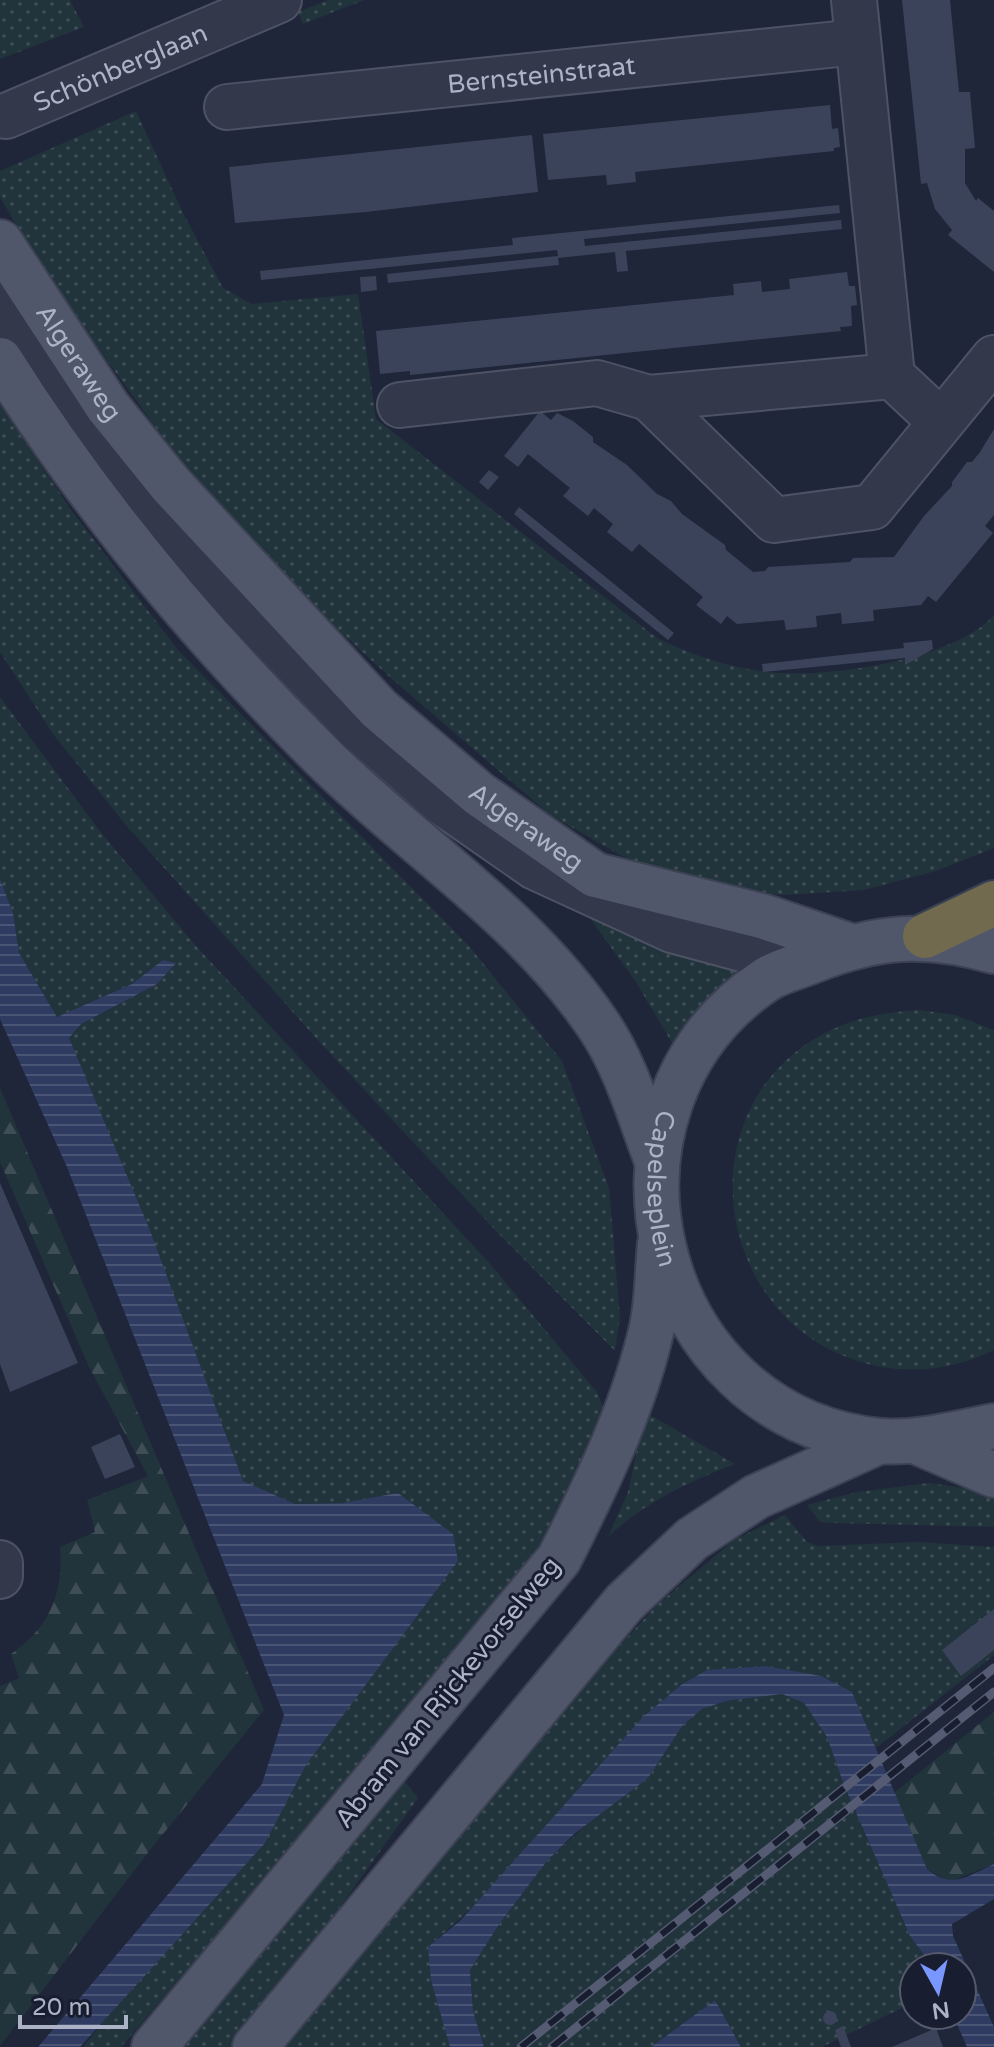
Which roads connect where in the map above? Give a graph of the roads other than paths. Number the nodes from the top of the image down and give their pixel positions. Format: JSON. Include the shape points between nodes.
{"nodes":[{"id":1,"x":279,"y":0,"type":"edge"},
{"id":2,"x":856,"y":21,"type":"edge"},
{"id":3,"x":227,"y":107,"type":"dead end"},
{"id":4,"x":6,"y":116,"type":"dead end"},
{"id":5,"x":0,"y":242,"type":"edge"},
{"id":6,"x":0,"y":304,"type":"edge"},
{"id":7,"x":994,"y":358,"type":"edge"},
{"id":8,"x":0,"y":360,"type":"edge"},
{"id":9,"x":892,"y":376,"type":"junction"},
{"id":10,"x":649,"y":398,"type":"junction"},
{"id":11,"x":400,"y":405,"type":"dead end"},
{"id":12,"x":940,"y":421,"type":"junction"},
{"id":13,"x":443,"y":803,"type":"junction"},
{"id":14,"x":994,"y":903,"type":"edge"},
{"id":15,"x":518,"y":930,"type":"junction"},
{"id":16,"x":925,"y":936,"type":"junction"},
{"id":17,"x":850,"y":946,"type":"junction"},
{"id":18,"x":994,"y":951,"type":"edge"},
{"id":19,"x":656,"y":1158,"type":"junction"},
{"id":20,"x":660,"y":1244,"type":"junction"},
{"id":21,"x":994,"y":1426,"type":"edge"},
{"id":22,"x":897,"y":1441,"type":"junction"},
{"id":23,"x":994,"y":1475,"type":"edge"},
{"id":24,"x":0,"y":1563,"type":"edge"},
{"id":25,"x":0,"y":1576,"type":"edge"},
{"id":26,"x":154,"y":2047,"type":"edge"},
{"id":27,"x":255,"y":2047,"type":"edge"}],
"edges":[{"from":1,"to":4,"type":"street","name":"Schönberglaan"},
{"from":2,"to":3,"type":"street","name":"Bernsteinstraat"},
{"from":2,"to":9,"type":"street","name":"Bernsteinstraat"},
{"from":5,"to":17,"type":"main road","name":"Algeraweg","via":[[108,407],[171,485],[379,709],[479,794],[595,875],[765,917]]},
{"from":6,"to":13,"type":"street","name":"Algeraweg","via":[[161,523],[358,728]]},
{"from":7,"to":12,"type":"street"},
{"from":8,"to":15,"type":"main road","name":"Algeraweg","via":[[45,432],[152,574],[324,759]]},
{"from":9,"to":10,"type":"street"},
{"from":9,"to":12,"type":"street"},
{"from":10,"to":11,"type":"street","via":[[597,383]]},
{"from":10,"to":12,"type":"street","via":[[774,520],[872,507]]},
{"from":13,"to":15,"type":"street","name":"Algeraweg"},
{"from":13,"to":17,"type":"street","name":"Algeraweg","via":[[535,867],[672,930],[757,953]]},
{"from":14,"to":16,"type":"highway"},
{"from":15,"to":19,"type":"main road","name":"Algeraweg","via":[[599,1025]]},
{"from":16,"to":17,"type":"main road","name":"Capelseplein"},
{"from":16,"to":18,"type":"main road","name":"Capelseplein"},
{"from":17,"to":19,"type":"main road","name":"Capelseplein","via":[[769,978],[726,1013],[692,1056]]},
{"from":19,"to":20,"type":"main road","name":"Capelseplein"},
{"from":20,"to":22,"type":"main road","name":"Capelseplein","via":[[674,1287],[695,1326],[756,1392],[794,1415],[836,1431]]},
{"from":20,"to":26,"type":"main road","name":"Abram van Rijckevorselweg","via":[[651,1333],[639,1377],[601,1476],[559,1559]]},
{"from":21,"to":22,"type":"main road","name":"Capelseplein"},
{"from":22,"to":23,"type":"main road"},
{"from":22,"to":27,"type":"main road","via":[[756,1497],[692,1539],[624,1603]]},
{"from":24,"to":25,"type":"street"}]}
